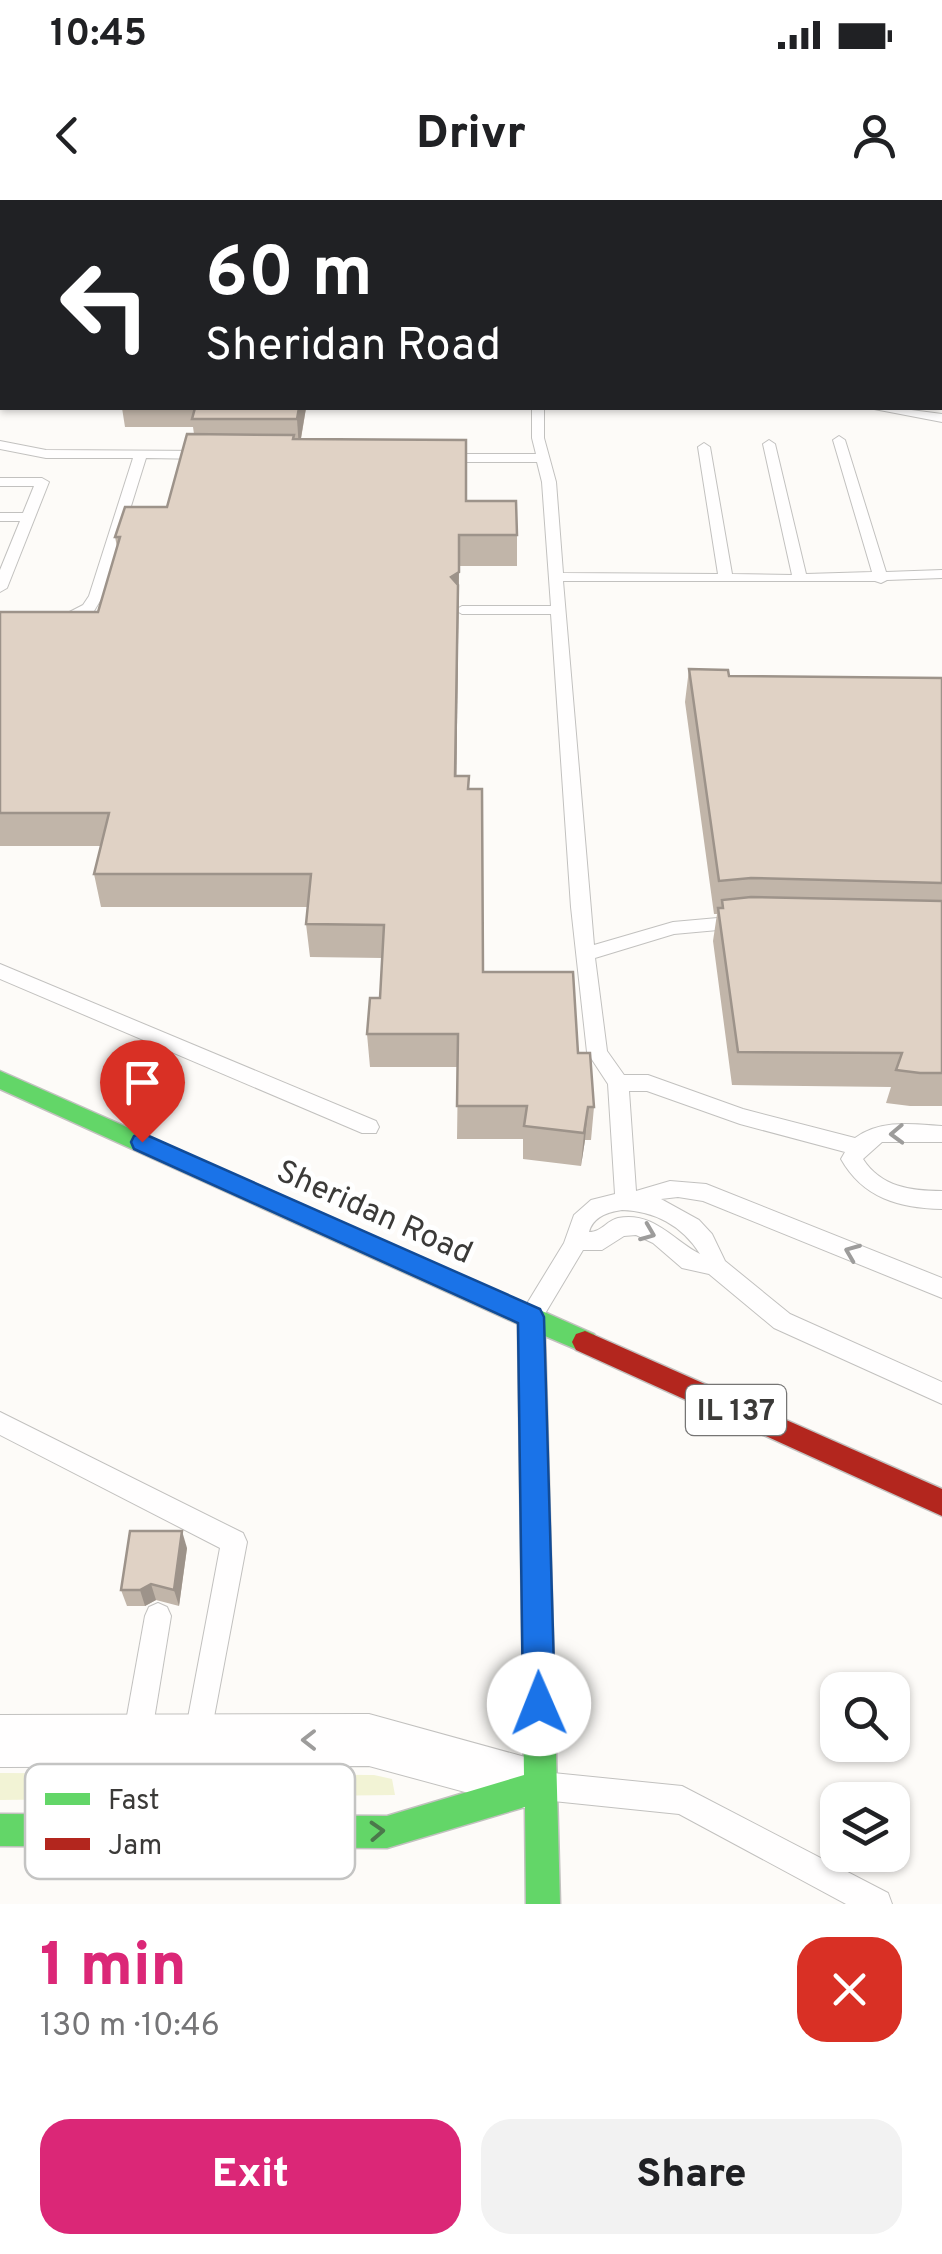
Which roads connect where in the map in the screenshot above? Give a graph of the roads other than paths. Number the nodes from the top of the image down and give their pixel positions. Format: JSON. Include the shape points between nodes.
{"nodes":[{"id":1,"x":538,"y":410,"type":"edge"},
{"id":2,"x":888,"y":410,"type":"edge"},
{"id":3,"x":942,"y":418,"type":"edge"},
{"id":4,"x":839,"y":440,"type":"dead end"},
{"id":5,"x":0,"y":444,"type":"edge"},
{"id":6,"x":770,"y":444,"type":"dead end"},
{"id":7,"x":704,"y":447,"type":"dead end"},
{"id":8,"x":229,"y":456,"type":"edge"},
{"id":9,"x":140,"y":457,"type":"junction"},
{"id":10,"x":423,"y":458,"type":"edge"},
{"id":11,"x":543,"y":458,"type":"junction"},
{"id":12,"x":0,"y":482,"type":"edge"},
{"id":13,"x":0,"y":517,"type":"edge"},
{"id":14,"x":28,"y":517,"type":"junction"},
{"id":15,"x":6,"y":555,"type":"edge"},
{"id":16,"x":942,"y":574,"type":"edge"},
{"id":17,"x":556,"y":578,"type":"junction"},
{"id":18,"x":726,"y":579,"type":"junction"},
{"id":19,"x":882,"y":579,"type":"junction"},
{"id":20,"x":800,"y":580,"type":"junction"},
{"id":21,"x":0,"y":588,"type":"edge"},
{"id":22,"x":462,"y":610,"type":"edge"},
{"id":23,"x":558,"y":610,"type":"junction"},
{"id":24,"x":39,"y":628,"type":"edge"},
{"id":25,"x":765,"y":922,"type":"edge"},
{"id":26,"x":586,"y":954,"type":"junction"},
{"id":27,"x":0,"y":971,"type":"edge"},
{"id":28,"x":0,"y":1079,"type":"edge"},
{"id":29,"x":618,"y":1082,"type":"junction"},
{"id":30,"x":369,"y":1127,"type":"dead end"},
{"id":31,"x":942,"y":1134,"type":"edge"},
{"id":32,"x":856,"y":1148,"type":"junction"},
{"id":33,"x":631,"y":1200,"type":"junction"},
{"id":34,"x":942,"y":1200,"type":"edge"},
{"id":35,"x":577,"y":1241,"type":"junction"},
{"id":36,"x":715,"y":1266,"type":"junction"},
{"id":37,"x":942,"y":1288,"type":"edge"},
{"id":38,"x":531,"y":1317,"type":"junction"},
{"id":39,"x":942,"y":1393,"type":"edge"},
{"id":40,"x":0,"y":1423,"type":"edge"},
{"id":41,"x":942,"y":1503,"type":"edge"},
{"id":42,"x":158,"y":1616,"type":"dead end"},
{"id":43,"x":137,"y":1740,"type":"junction"},
{"id":44,"x":198,"y":1740,"type":"junction"},
{"id":45,"x":0,"y":1741,"type":"edge"},
{"id":46,"x":541,"y":1786,"type":"junction"},
{"id":47,"x":0,"y":1830,"type":"edge"},
{"id":48,"x":25,"y":1830,"type":"edge"},
{"id":49,"x":355,"y":1832,"type":"edge"},
{"id":50,"x":544,"y":1904,"type":"edge"},
{"id":51,"x":878,"y":1904,"type":"edge"}],
"edges":[{"from":1,"to":11,"type":"lane"},
{"from":2,"to":3,"type":"lane"},
{"from":4,"to":19,"type":"lane"},
{"from":5,"to":9,"type":"lane","via":[[46,454]]},
{"from":6,"to":20,"type":"lane"},
{"from":7,"to":18,"type":"lane"},
{"from":8,"to":9,"type":"lane"},
{"from":9,"to":24,"type":"lane","via":[[89,608]]},
{"from":10,"to":11,"type":"lane"},
{"from":11,"to":17,"type":"lane"},
{"from":12,"to":14,"type":"lane","via":[[42,482]]},
{"from":13,"to":14,"type":"lane"},
{"from":14,"to":15,"type":"lane"},
{"from":15,"to":21,"type":"lane"},
{"from":16,"to":19,"type":"lane"},
{"from":17,"to":18,"type":"lane"},
{"from":17,"to":23,"type":"lane"},
{"from":18,"to":20,"type":"lane"},
{"from":19,"to":20,"type":"lane"},
{"from":22,"to":23,"type":"lane"},
{"from":23,"to":26,"type":"lane"},
{"from":25,"to":26,"type":"lane","via":[[673,928]]},
{"from":26,"to":29,"type":"lane","via":[[597,1052]]},
{"from":27,"to":30,"type":"lane"},
{"from":28,"to":38,"type":"main road","name":"Sheridan Road","number":"IL 137"},
{"from":29,"to":32,"type":"lane","via":[[648,1083]]},
{"from":29,"to":33,"type":"lane"},
{"from":31,"to":32,"type":"lane","one_way":true,"via":[[874,1135]]},
{"from":32,"to":34,"type":"lane","via":[[852,1160],[869,1182],[892,1194]]},
{"from":33,"to":35,"type":"lane","via":[[596,1208],[580,1222]]},
{"from":33,"to":36,"type":"lane","via":[[678,1216],[711,1246]]},
{"from":37,"to":33,"type":"lane","one_way":true,"via":[[706,1192],[679,1186]]},
{"from":35,"to":36,"type":"lane","one_way":true,"via":[[602,1241],[619,1227],[638,1226],[690,1261]]},
{"from":35,"to":38,"type":"lane"},
{"from":36,"to":39,"type":"lane","via":[[782,1322]]},
{"from":38,"to":41,"type":"main road","name":"Sheridan Road","number":"IL 137"},
{"from":38,"to":46,"type":"main road"},
{"from":40,"to":44,"type":"lane","via":[[234,1542]]},
{"from":42,"to":43,"type":"lane"},
{"from":43,"to":44,"type":"street"},
{"from":43,"to":45,"type":"street"},
{"from":46,"to":44,"type":"street","one_way":true,"via":[[369,1740]]},
{"from":49,"to":46,"type":"main road","one_way":true,"via":[[387,1832]]},
{"from":46,"to":50,"type":"main road"},
{"from":46,"to":51,"type":"lane","via":[[682,1800]]},
{"from":47,"to":48,"type":"main road","one_way":true}]}
